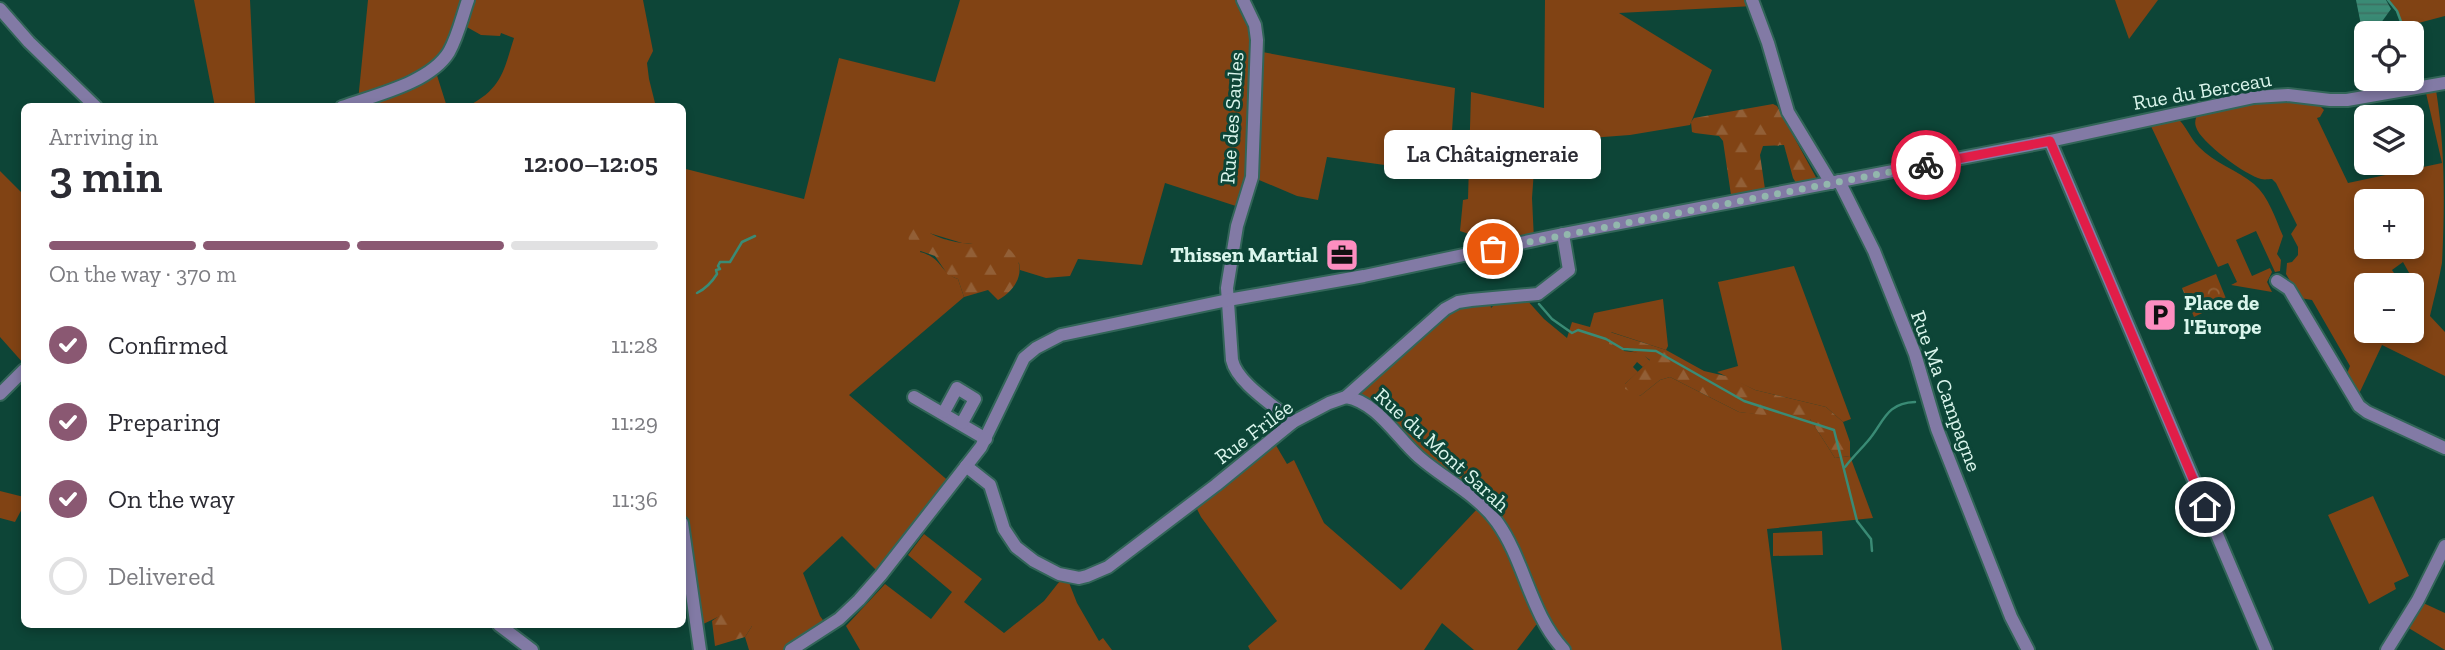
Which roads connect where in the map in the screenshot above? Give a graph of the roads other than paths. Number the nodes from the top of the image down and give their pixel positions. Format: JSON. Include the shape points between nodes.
{"nodes":[{"id":1,"x":468,"y":0,"type":"edge"},
{"id":2,"x":1243,"y":0,"type":"edge"},
{"id":3,"x":1752,"y":0,"type":"edge"},
{"id":4,"x":0,"y":9,"type":"edge"},
{"id":5,"x":2445,"y":82,"type":"edge"},
{"id":6,"x":92,"y":103,"type":"edge"},
{"id":7,"x":352,"y":103,"type":"edge"},
{"id":8,"x":2050,"y":141,"type":"junction"},
{"id":9,"x":1835,"y":182,"type":"junction"},
{"id":10,"x":1563,"y":234,"type":"junction"},
{"id":11,"x":2277,"y":281,"type":"dead end"},
{"id":12,"x":1228,"y":300,"type":"junction"},
{"id":13,"x":21,"y":373,"type":"edge"},
{"id":14,"x":0,"y":394,"type":"edge"},
{"id":15,"x":914,"y":397,"type":"dead end"},
{"id":16,"x":1346,"y":397,"type":"junction"},
{"id":17,"x":944,"y":412,"type":"junction"},
{"id":18,"x":1293,"y":422,"type":"junction"},
{"id":19,"x":962,"y":423,"type":"junction"},
{"id":20,"x":986,"y":439,"type":"junction"},
{"id":21,"x":2445,"y":448,"type":"edge"},
{"id":22,"x":966,"y":466,"type":"junction"},
{"id":23,"x":2445,"y":546,"type":"edge"},
{"id":24,"x":686,"y":551,"type":"edge"},
{"id":25,"x":503,"y":628,"type":"edge"},
{"id":26,"x":532,"y":650,"type":"edge"},
{"id":27,"x":700,"y":650,"type":"edge"},
{"id":28,"x":791,"y":650,"type":"edge"},
{"id":29,"x":1563,"y":650,"type":"edge"},
{"id":30,"x":2028,"y":650,"type":"edge"},
{"id":31,"x":2266,"y":650,"type":"edge"},
{"id":32,"x":2387,"y":650,"type":"edge"}],
"edges":[{"from":1,"to":7,"type":"street","via":[[454,42],[435,69]]},
{"from":2,"to":12,"type":"street","name":"Rue des Saules","via":[[1256,31],[1252,177],[1237,226]]},
{"from":3,"to":9,"type":"street","name":"Rue Ma Campagne","via":[[1787,112]]},
{"from":4,"to":6,"type":"street"},
{"from":5,"to":8,"type":"street","name":"Rue du Berceau","via":[[2347,100],[2254,97]]},
{"from":8,"to":9,"type":"street","name":"Rue du Berceau"},
{"from":8,"to":31,"type":"street"},
{"from":9,"to":10,"type":"street","name":"Rue du Berceau"},
{"from":9,"to":30,"type":"street","name":"Rue Ma Campagne","via":[[1874,251],[1915,354],[1937,429]]},
{"from":10,"to":12,"type":"street","name":"Rue du Berceau"},
{"from":10,"to":16,"type":"street","name":"Rue Frilée","via":[[1569,271],[1555,282],[1538,293],[1458,302],[1445,309]]},
{"from":11,"to":21,"type":"street","via":[[2289,289],[2359,406]]},
{"from":12,"to":18,"type":"street","name":"Rue des Saules","via":[[1234,370]]},
{"from":12,"to":20,"type":"street","name":"Rue du Berceau","via":[[1073,332],[1036,348],[1020,364]]},
{"from":13,"to":14,"type":"street"},
{"from":15,"to":17,"type":"street"},
{"from":16,"to":18,"type":"street","name":"Rue Frilée"},
{"from":16,"to":29,"type":"street","name":"Rue du Mont Sarah","via":[[1370,408],[1419,457],[1489,513]]},
{"from":17,"to":19,"type":"street"},
{"from":17,"to":19,"type":"street","via":[[957,388],[975,400]]},
{"from":18,"to":22,"type":"street","name":"Rue Frilée","via":[[1108,566],[1079,578],[1044,567],[1016,547],[1004,530],[990,485]]},
{"from":19,"to":20,"type":"street"},
{"from":20,"to":22,"type":"street","name":"Rue du Berceau"},
{"from":22,"to":28,"type":"street","name":"Rue du Berceau","via":[[859,600]]},
{"from":23,"to":32,"type":"street"},
{"from":24,"to":27,"type":"street"},
{"from":25,"to":26,"type":"street"}]}
